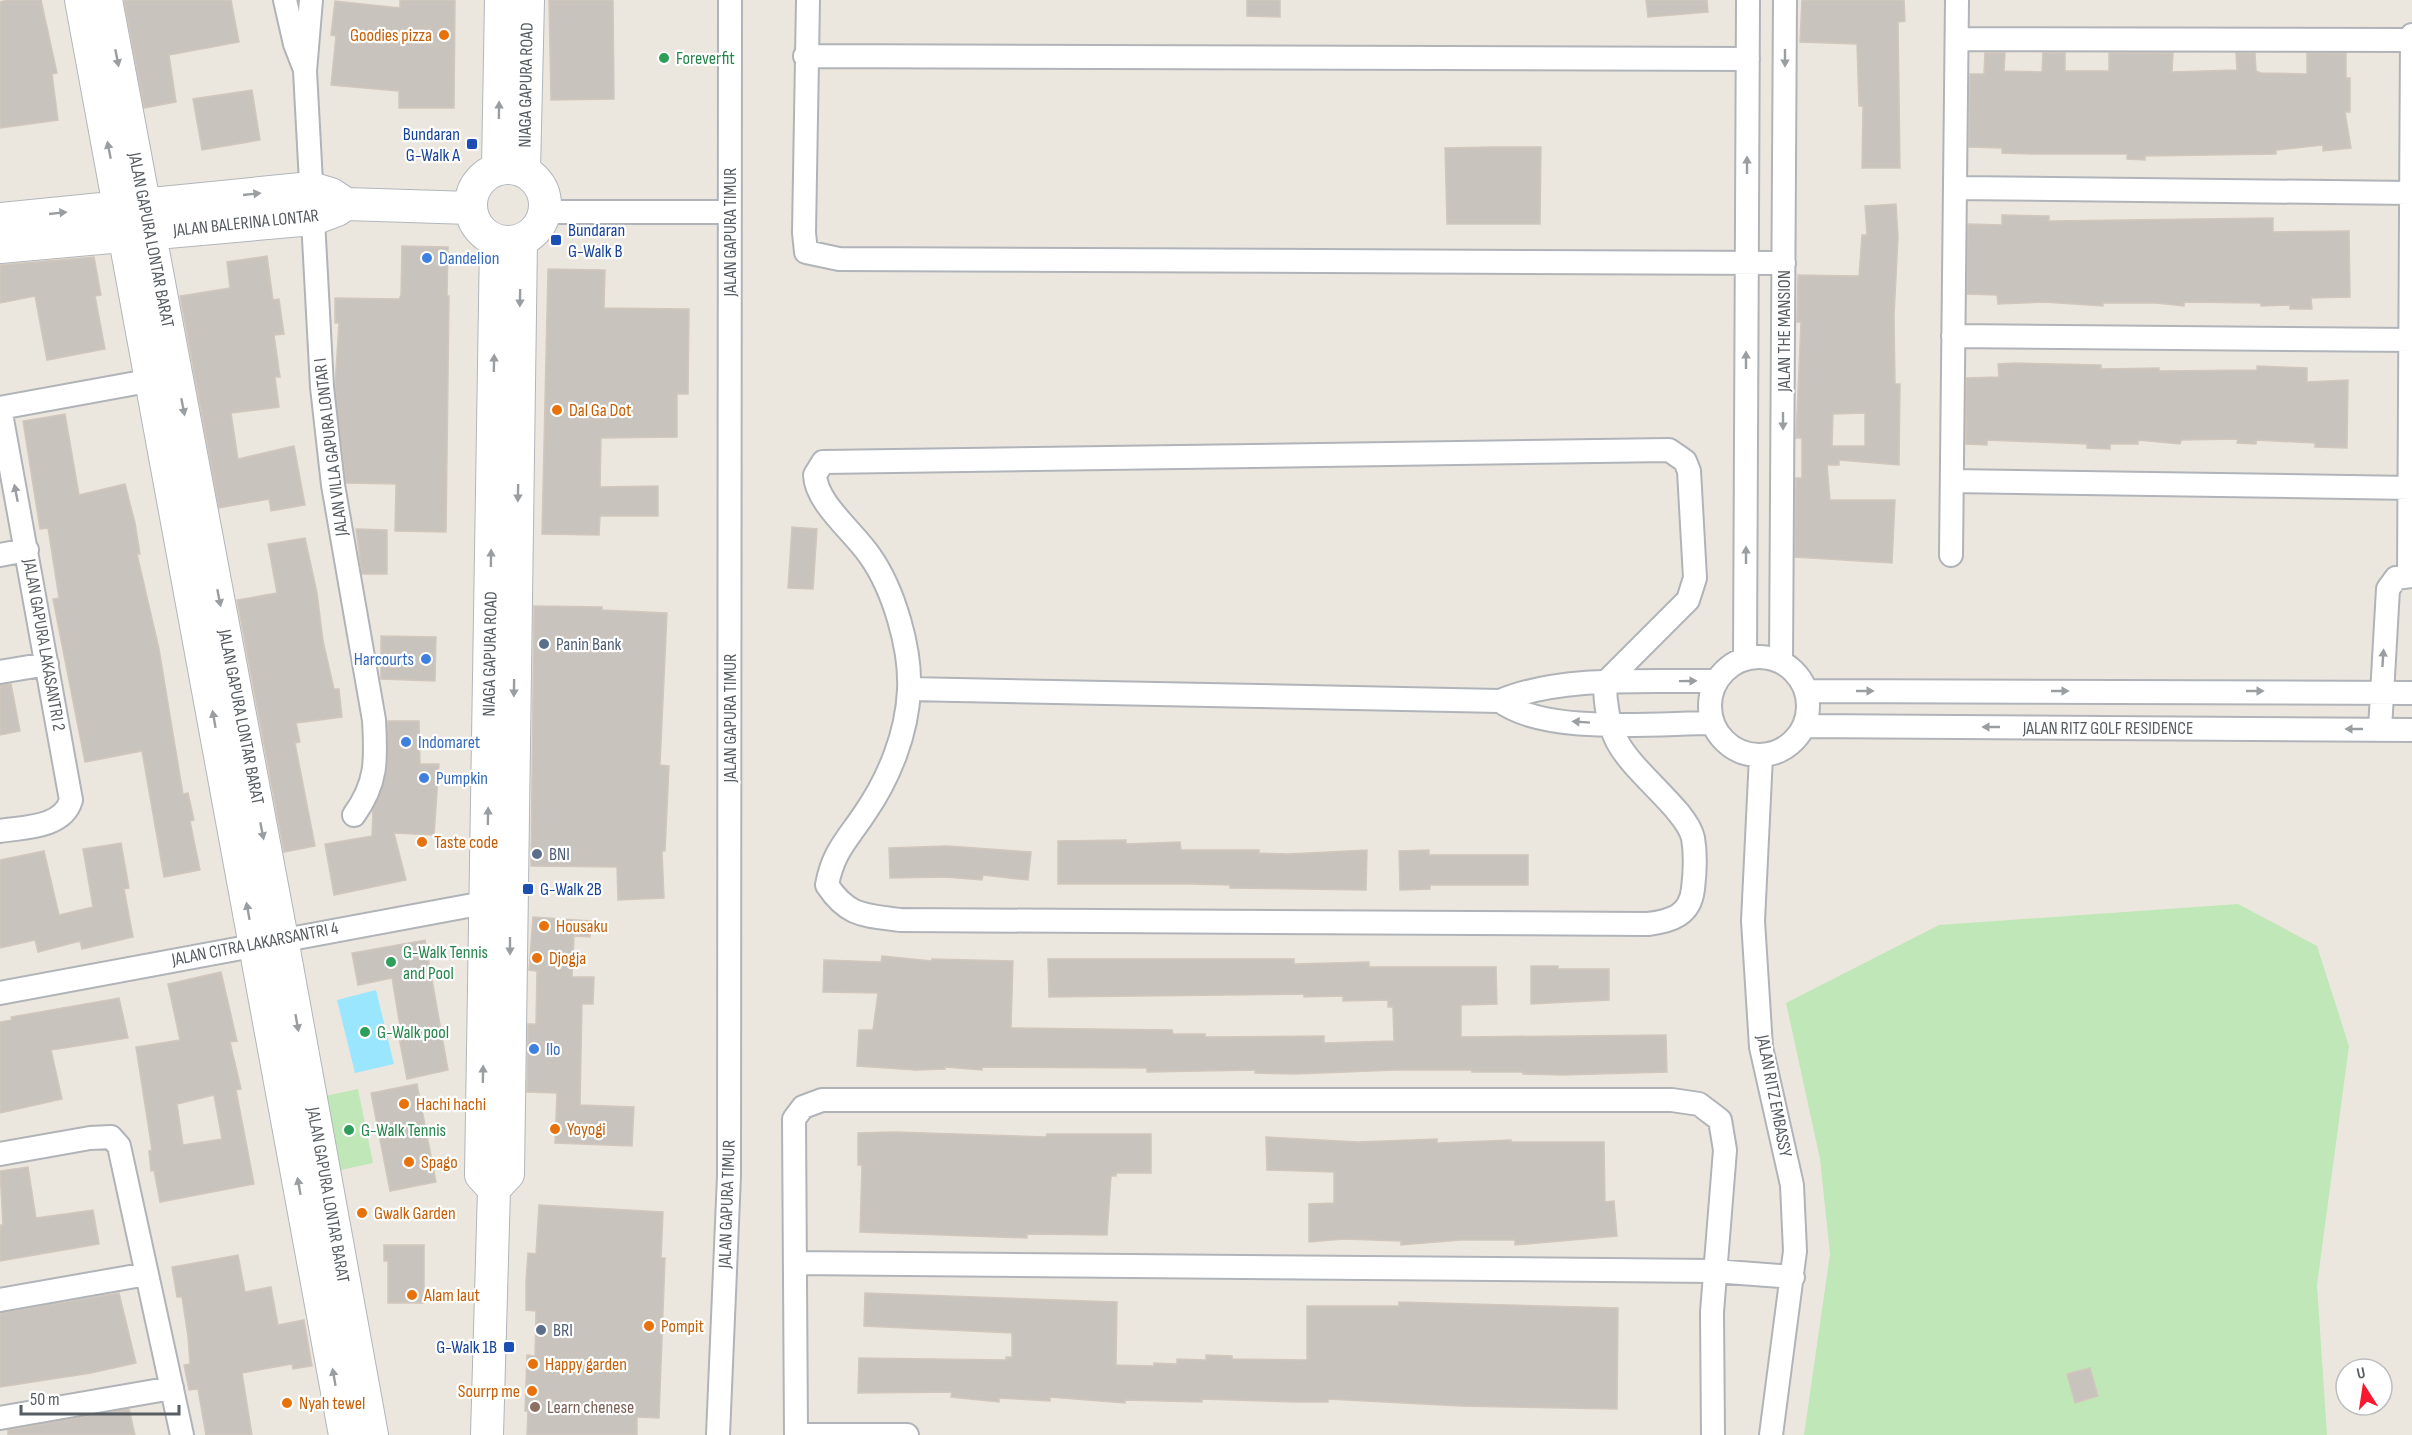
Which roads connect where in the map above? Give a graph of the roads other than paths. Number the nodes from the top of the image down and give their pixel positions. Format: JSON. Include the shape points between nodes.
{"nodes":[{"id":1,"x":81,"y":0,"type":"edge"},
{"id":2,"x":106,"y":0,"type":"edge"},
{"id":3,"x":285,"y":0,"type":"edge"},
{"id":4,"x":311,"y":0,"type":"edge"},
{"id":5,"x":501,"y":0,"type":"edge"},
{"id":6,"x":528,"y":0,"type":"edge"},
{"id":7,"x":730,"y":0,"type":"edge"},
{"id":8,"x":808,"y":0,"type":"edge"},
{"id":9,"x":1748,"y":0,"type":"edge"},
{"id":10,"x":1785,"y":0,"type":"edge"},
{"id":11,"x":1957,"y":0,"type":"edge"},
{"id":12,"x":2412,"y":37,"type":"edge"},
{"id":13,"x":1957,"y":39,"type":"junction"},
{"id":14,"x":805,"y":56,"type":"junction"},
{"id":15,"x":1748,"y":59,"type":"junction"},
{"id":16,"x":305,"y":71,"type":"junction"},
{"id":17,"x":511,"y":169,"type":"junction"},
{"id":18,"x":311,"y":188,"type":"junction"},
{"id":19,"x":1955,"y":188,"type":"junction"},
{"id":20,"x":2411,"y":193,"type":"edge"},
{"id":21,"x":346,"y":204,"type":"junction"},
{"id":22,"x":470,"y":208,"type":"junction"},
{"id":23,"x":545,"y":212,"type":"junction"},
{"id":24,"x":729,"y":212,"type":"junction"},
{"id":25,"x":0,"y":219,"type":"edge"},
{"id":26,"x":313,"y":219,"type":"junction"},
{"id":27,"x":135,"y":220,"type":"junction"},
{"id":28,"x":509,"y":240,"type":"junction"},
{"id":29,"x":0,"y":247,"type":"edge"},
{"id":30,"x":1747,"y":261,"type":"junction"},
{"id":31,"x":1784,"y":263,"type":"junction"},
{"id":32,"x":1953,"y":336,"type":"junction"},
{"id":33,"x":2411,"y":340,"type":"edge"},
{"id":34,"x":165,"y":378,"type":"junction"},
{"id":35,"x":0,"y":408,"type":"edge"},
{"id":36,"x":1952,"y":481,"type":"junction"},
{"id":37,"x":2411,"y":488,"type":"edge"},
{"id":38,"x":27,"y":550,"type":"junction"},
{"id":39,"x":0,"y":555,"type":"edge"},
{"id":40,"x":1951,"y":555,"type":"dead end"},
{"id":41,"x":2411,"y":575,"type":"edge"},
{"id":42,"x":1745,"y":658,"type":"junction"},
{"id":43,"x":1781,"y":661,"type":"junction"},
{"id":44,"x":47,"y":664,"type":"junction"},
{"id":45,"x":0,"y":672,"type":"edge"},
{"id":46,"x":1716,"y":681,"type":"junction"},
{"id":47,"x":1605,"y":683,"type":"junction"},
{"id":48,"x":909,"y":689,"type":"junction"},
{"id":49,"x":1807,"y":691,"type":"junction"},
{"id":50,"x":2381,"y":692,"type":"junction"},
{"id":51,"x":2412,"y":693,"type":"edge"},
{"id":52,"x":1500,"y":701,"type":"junction"},
{"id":53,"x":1712,"y":723,"type":"junction"},
{"id":54,"x":1610,"y":724,"type":"junction"},
{"id":55,"x":1805,"y":726,"type":"junction"},
{"id":56,"x":2380,"y":729,"type":"junction"},
{"id":57,"x":2412,"y":730,"type":"edge"},
{"id":58,"x":1761,"y":756,"type":"junction"},
{"id":59,"x":354,"y":814,"type":"dead end"},
{"id":60,"x":0,"y":831,"type":"edge"},
{"id":61,"x":498,"y":900,"type":"junction"},
{"id":62,"x":268,"y":942,"type":"junction"},
{"id":63,"x":0,"y":993,"type":"edge"},
{"id":64,"x":0,"y":1154,"type":"edge"},
{"id":65,"x":795,"y":1263,"type":"junction"},
{"id":66,"x":1714,"y":1271,"type":"junction"},
{"id":67,"x":147,"y":1274,"type":"junction"},
{"id":68,"x":1793,"y":1277,"type":"junction"},
{"id":69,"x":0,"y":1300,"type":"edge"},
{"id":70,"x":172,"y":1388,"type":"junction"},
{"id":71,"x":0,"y":1418,"type":"edge"},
{"id":72,"x":182,"y":1435,"type":"edge"},
{"id":73,"x":345,"y":1435,"type":"edge"},
{"id":74,"x":372,"y":1435,"type":"edge"},
{"id":75,"x":487,"y":1435,"type":"edge"},
{"id":76,"x":718,"y":1435,"type":"edge"},
{"id":77,"x":796,"y":1435,"type":"edge"},
{"id":78,"x":907,"y":1435,"type":"edge"},
{"id":79,"x":1713,"y":1435,"type":"edge"},
{"id":80,"x":1771,"y":1435,"type":"edge"}],
"edges":[{"from":27,"to":1,"type":"street","name":"JALAN GAPURA LONTAR BARAT","one_way":true},
{"from":2,"to":27,"type":"street","name":"JALAN GAPURA LONTAR BARAT","one_way":true},
{"from":3,"to":16,"type":"street","name":"JALAN VILLA GAPURA LONTAR I","via":[[294,44]]},
{"from":4,"to":16,"type":"street","name":"JALAN VILLA GAPURA LONTAR I"},
{"from":17,"to":5,"type":"street","name":"NIAGA GAPURA ROAD","one_way":true},
{"from":6,"to":17,"type":"street","name":"NIAGA GAPURA ROAD"},
{"from":7,"to":24,"type":"street","name":"JALAN GAPURA TIMUR"},
{"from":8,"to":14,"type":"street"},
{"from":9,"to":15,"type":"street","name":"JALAN THE MANSION"},
{"from":10,"to":31,"type":"street","name":"JALAN THE MANSION","one_way":true},
{"from":11,"to":13,"type":"street"},
{"from":12,"to":13,"type":"street"},
{"from":12,"to":20,"type":"street"},
{"from":13,"to":19,"type":"street"},
{"from":14,"to":15,"type":"street"},
{"from":14,"to":30,"type":"street","via":[[804,245],[806,252],[821,257]]},
{"from":30,"to":15,"type":"street","name":"JALAN THE MANSION","one_way":true},
{"from":16,"to":18,"type":"street","name":"JALAN VILLA GAPURA LONTAR I"},
{"from":17,"to":22,"type":"street","via":[[486,174],[471,195]]},
{"from":17,"to":23,"type":"street","via":[[542,188]]},
{"from":18,"to":21,"type":"street","name":"JALAN BALERINA LONTAR","via":[[332,194]]},
{"from":18,"to":26,"type":"street","name":"JALAN VILLA GAPURA LONTAR I"},
{"from":27,"to":18,"type":"street","name":"JALAN BALERINA LONTAR","one_way":true},
{"from":19,"to":20,"type":"street"},
{"from":19,"to":32,"type":"street"},
{"from":20,"to":33,"type":"street"},
{"from":21,"to":22,"type":"street","name":"JALAN BALERINA LONTAR"},
{"from":21,"to":26,"type":"street","name":"JALAN BALERINA LONTAR"},
{"from":22,"to":28,"type":"street","via":[[478,228]]},
{"from":23,"to":24,"type":"street"},
{"from":23,"to":28,"type":"street","via":[[540,224]]},
{"from":24,"to":76,"type":"street","name":"JALAN GAPURA TIMUR","via":[[729,1176]]},
{"from":25,"to":27,"type":"street","name":"JALAN BALERINA LONTAR","one_way":true},
{"from":26,"to":27,"type":"street","name":"JALAN BALERINA LONTAR"},
{"from":26,"to":59,"type":"street","name":"JALAN VILLA GAPURA LONTAR I","via":[[329,456],[374,720],[376,756],[371,789]]},
{"from":27,"to":29,"type":"street","name":"JALAN BALERINA LONTAR"},
{"from":27,"to":34,"type":"street","name":"JALAN GAPURA LONTAR BARAT"},
{"from":28,"to":61,"type":"street","name":"NIAGA GAPURA ROAD"},
{"from":30,"to":31,"type":"street"},
{"from":42,"to":30,"type":"street","name":"JALAN THE MANSION","one_way":true},
{"from":31,"to":43,"type":"street","name":"JALAN THE MANSION","one_way":true},
{"from":32,"to":33,"type":"street"},
{"from":32,"to":36,"type":"street"},
{"from":33,"to":37,"type":"street"},
{"from":34,"to":35,"type":"street"},
{"from":34,"to":62,"type":"street","name":"JALAN GAPURA LONTAR BARAT"},
{"from":38,"to":35,"type":"street","name":"JALAN GAPURA LAKASANTRI 2","one_way":true},
{"from":36,"to":37,"type":"street"},
{"from":36,"to":40,"type":"street"},
{"from":37,"to":41,"type":"street"},
{"from":38,"to":39,"type":"street"},
{"from":38,"to":44,"type":"street","name":"JALAN GAPURA LAKASANTRI 2"},
{"from":50,"to":41,"type":"street","one_way":true,"via":[[2388,589],[2396,578]]},
{"from":42,"to":43,"type":"street","via":[[1764,656]]},
{"from":42,"to":46,"type":"street","via":[[1733,663]]},
{"from":43,"to":49,"type":"street","via":[[1797,674]]},
{"from":44,"to":45,"type":"street"},
{"from":44,"to":60,"type":"street","name":"JALAN GAPURA LAKASANTRI 2","via":[[71,800],[60,817],[51,822]]},
{"from":47,"to":46,"type":"street","one_way":true},
{"from":46,"to":53,"type":"street","via":[[1711,694]]},
{"from":47,"to":48,"type":"street","via":[[1681,608],[1693,590],[1689,471],[1685,461],[1669,450],[823,462],[815,475],[819,493],[872,557],[890,591],[902,628]]},
{"from":47,"to":52,"type":"street","via":[[1535,689]]},
{"from":47,"to":54,"type":"street"},
{"from":48,"to":52,"type":"street"},
{"from":48,"to":54,"type":"street","via":[[901,738],[890,766],[864,815],[840,845],[827,885],[839,903],[852,912],[900,920],[1648,924],[1675,918],[1687,909],[1693,892],[1692,837],[1673,807],[1632,765]]},
{"from":49,"to":50,"type":"street","name":"JALAN RITZ GOLF RESIDENCE","one_way":true},
{"from":49,"to":55,"type":"street"},
{"from":50,"to":51,"type":"street","name":"JALAN RITZ GOLF RESIDENCE"},
{"from":50,"to":56,"type":"street"},
{"from":54,"to":52,"type":"street","one_way":true,"via":[[1521,715]]},
{"from":53,"to":54,"type":"street"},
{"from":53,"to":58,"type":"street","via":[[1731,747]]},
{"from":56,"to":55,"type":"street","name":"JALAN RITZ GOLF RESIDENCE","one_way":true},
{"from":55,"to":58,"type":"street","via":[[1787,747]]},
{"from":56,"to":57,"type":"street","name":"JALAN RITZ GOLF RESIDENCE"},
{"from":58,"to":68,"type":"street","name":"JALAN RITZ EMBASSY","via":[[1753,921],[1755,956],[1761,1047],[1792,1185]]},
{"from":61,"to":62,"type":"street","name":"JALAN CITRA LAKARSANTRI 4"},
{"from":61,"to":75,"type":"street","name":"NIAGA GAPURA ROAD"},
{"from":62,"to":63,"type":"street","name":"JALAN CITRA LAKARSANTRI 4"},
{"from":73,"to":62,"type":"street","name":"JALAN GAPURA LONTAR BARAT","one_way":true},
{"from":62,"to":74,"type":"street","name":"JALAN GAPURA LONTAR BARAT","one_way":true},
{"from":64,"to":67,"type":"street","via":[[90,1137],[111,1137],[119,1146]]},
{"from":65,"to":66,"type":"street"},
{"from":65,"to":66,"type":"street","via":[[794,1119],[803,1107],[822,1100],[1672,1100],[1699,1104],[1720,1120],[1723,1129],[1725,1150]]},
{"from":65,"to":77,"type":"street"},
{"from":66,"to":68,"type":"street"},
{"from":66,"to":79,"type":"street"},
{"from":67,"to":69,"type":"street"},
{"from":67,"to":70,"type":"street"},
{"from":68,"to":80,"type":"street","name":"JALAN RITZ EMBASSY"},
{"from":70,"to":71,"type":"street"},
{"from":70,"to":72,"type":"street"},
{"from":77,"to":78,"type":"street"}]}
